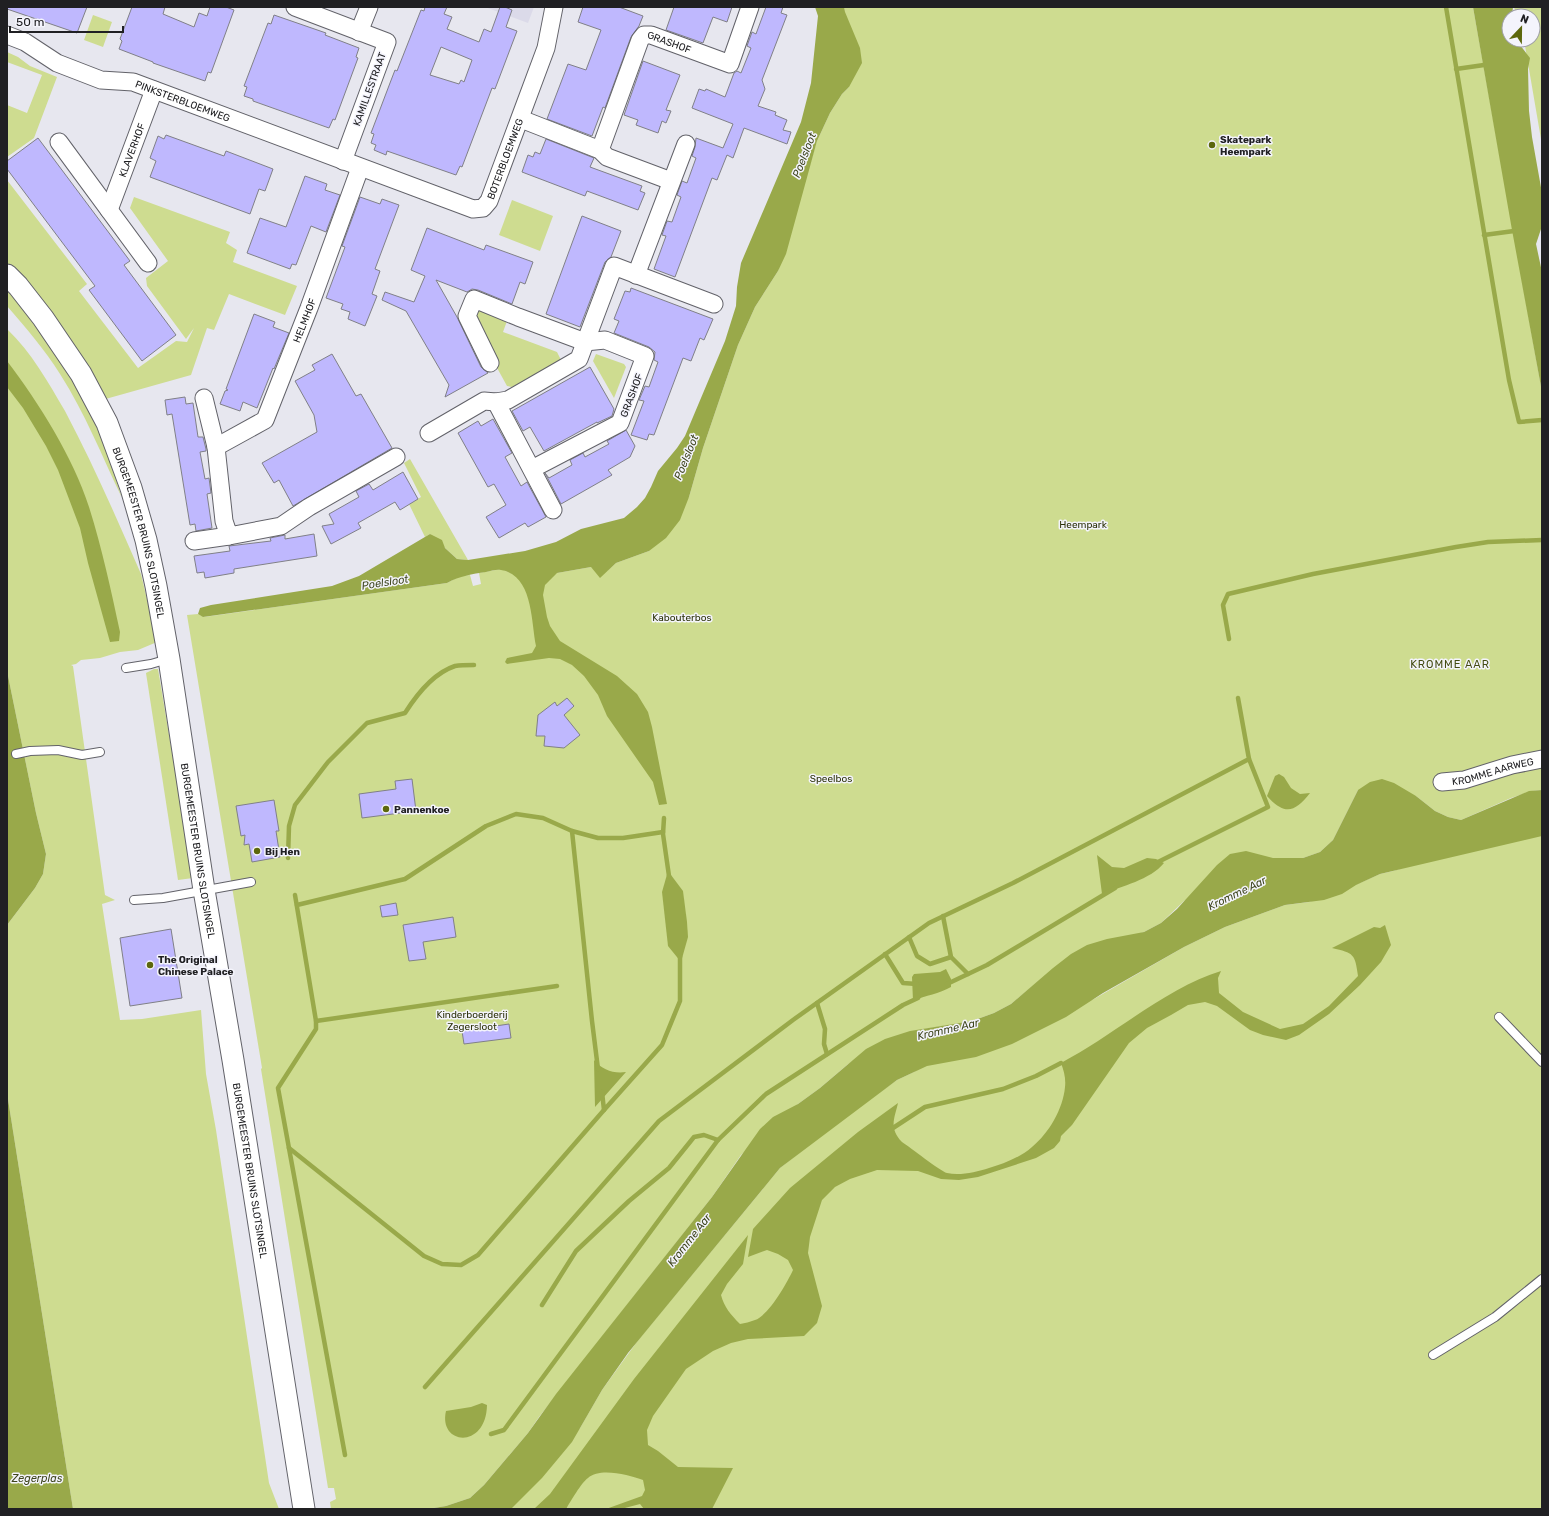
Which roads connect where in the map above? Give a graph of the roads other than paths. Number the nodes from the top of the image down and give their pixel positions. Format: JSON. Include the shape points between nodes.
{"nodes":[{"id":1,"x":295,"y":7,"type":"edge"},
{"id":2,"x":369,"y":7,"type":"edge"},
{"id":3,"x":554,"y":7,"type":"edge"},
{"id":4,"x":750,"y":7,"type":"edge"},
{"id":5,"x":359,"y":32,"type":"junction"},
{"id":6,"x":7,"y":36,"type":"edge"},
{"id":7,"x":154,"y":90,"type":"junction"},
{"id":8,"x":521,"y":119,"type":"junction"},
{"id":9,"x":59,"y":142,"type":"dead end"},
{"id":10,"x":686,"y":144,"type":"dead end"},
{"id":11,"x":600,"y":150,"type":"junction"},
{"id":12,"x":343,"y":161,"type":"junction"},
{"id":13,"x":360,"y":168,"type":"junction"},
{"id":14,"x":671,"y":181,"type":"junction"},
{"id":15,"x":109,"y":210,"type":"junction"},
{"id":16,"x":148,"y":263,"type":"dead end"},
{"id":17,"x":7,"y":275,"type":"edge"},
{"id":18,"x":636,"y":275,"type":"junction"},
{"id":19,"x":714,"y":304,"type":"dead end"},
{"id":20,"x":584,"y":342,"type":"junction"},
{"id":21,"x":490,"y":363,"type":"dead end"},
{"id":22,"x":204,"y":398,"type":"dead end"},
{"id":23,"x":496,"y":402,"type":"junction"},
{"id":24,"x":429,"y":433,"type":"dead end"},
{"id":25,"x":216,"y":447,"type":"junction"},
{"id":26,"x":396,"y":456,"type":"dead end"},
{"id":27,"x":532,"y":469,"type":"junction"},
{"id":28,"x":553,"y":510,"type":"dead end"},
{"id":29,"x":229,"y":536,"type":"junction"},
{"id":30,"x":194,"y":541,"type":"dead end"},
{"id":31,"x":169,"y":659,"type":"junction"},
{"id":32,"x":126,"y":668,"type":"dead end"},
{"id":33,"x":100,"y":752,"type":"dead end"},
{"id":34,"x":16,"y":754,"type":"dead end"},
{"id":35,"x":1542,"y":759,"type":"edge"},
{"id":36,"x":1442,"y":782,"type":"dead end"},
{"id":37,"x":251,"y":882,"type":"dead end"},
{"id":38,"x":204,"y":890,"type":"junction"},
{"id":39,"x":134,"y":900,"type":"dead end"},
{"id":40,"x":1499,"y":1017,"type":"dead end"},
{"id":41,"x":1542,"y":1062,"type":"edge"},
{"id":42,"x":1542,"y":1279,"type":"edge"},
{"id":43,"x":1433,"y":1355,"type":"dead end"},
{"id":44,"x":304,"y":1509,"type":"edge"}],
"edges":[{"from":1,"to":5,"type":"street","name":"KAMILLESTRAAT"},
{"from":2,"to":5,"type":"street"},
{"from":3,"to":8,"type":"street","name":"BOTERBLOEMWEG","via":[[546,48]]},
{"from":4,"to":11,"type":"street","name":"GRASHOF","via":[[730,64],[651,35],[644,35]]},
{"from":5,"to":12,"type":"street","name":"KAMILLESTRAAT","via":[[387,42]]},
{"from":6,"to":7,"type":"street","name":"PINKSTERBLOEMWEG","via":[[25,42],[57,63],[101,80],[133,82]]},
{"from":7,"to":12,"type":"street","name":"PINKSTERBLOEMWEG"},
{"from":7,"to":15,"type":"street","name":"KLAVERHOF"},
{"from":8,"to":11,"type":"street"},
{"from":8,"to":13,"type":"street","name":"BOTERBLOEMWEG","via":[[489,201],[483,208],[474,209]]},
{"from":9,"to":15,"type":"street"},
{"from":10,"to":14,"type":"street"},
{"from":11,"to":14,"type":"street","via":[[607,157]]},
{"from":12,"to":13,"type":"street","name":"PINKSTERBLOEMWEG"},
{"from":13,"to":25,"type":"street","name":"HELMHOF","via":[[265,420]]},
{"from":14,"to":18,"type":"street"},
{"from":15,"to":16,"type":"street"},
{"from":17,"to":31,"type":"street","name":"BURGEMEESTER BRUINS SLOTSINGEL","via":[[43,318],[81,374],[107,423],[131,488],[146,540]]},
{"from":18,"to":19,"type":"street"},
{"from":18,"to":20,"type":"street","via":[[614,266]]},
{"from":20,"to":21,"type":"street","name":"GRASHOF","via":[[474,299],[467,316]]},
{"from":20,"to":23,"type":"street","via":[[579,359],[508,400]]},
{"from":20,"to":27,"type":"street","name":"GRASHOF","via":[[605,340],[645,356],[620,423]]},
{"from":22,"to":25,"type":"street"},
{"from":23,"to":24,"type":"street","via":[[484,401]]},
{"from":23,"to":27,"type":"street"},
{"from":25,"to":29,"type":"street","via":[[224,521]]},
{"from":26,"to":29,"type":"street","via":[[281,526]]},
{"from":27,"to":28,"type":"street"},
{"from":29,"to":30,"type":"street"},
{"from":31,"to":32,"type":"lane"},
{"from":31,"to":38,"type":"street","name":"BURGEMEESTER BRUINS SLOTSINGEL"},
{"from":33,"to":34,"type":"lane","via":[[82,755],[58,750]]},
{"from":35,"to":36,"type":"street","name":"KROMME AARWEG","via":[[1512,765],[1464,780]]},
{"from":37,"to":38,"type":"lane"},
{"from":38,"to":39,"type":"lane","via":[[163,898]]},
{"from":38,"to":44,"type":"street","name":"BURGEMEESTER BRUINS SLOTSINGEL"},
{"from":40,"to":41,"type":"lane"},
{"from":42,"to":43,"type":"lane","via":[[1495,1317]]}]}
